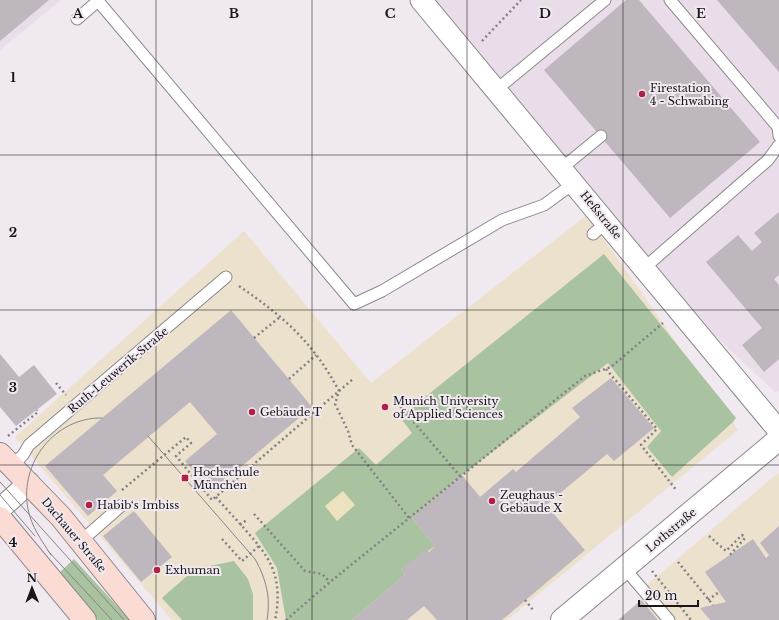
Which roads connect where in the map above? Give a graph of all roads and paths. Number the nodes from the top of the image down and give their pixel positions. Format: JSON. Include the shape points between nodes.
{"nodes":[{"id":1,"x":99,"y":0,"type":"edge"},
{"id":2,"x":422,"y":0,"type":"edge"},
{"id":3,"x":521,"y":0,"type":"edge"},
{"id":4,"x":605,"y":0,"type":"edge"},
{"id":5,"x":670,"y":0,"type":"edge"},
{"id":6,"x":77,"y":19,"type":"dead end"},
{"id":7,"x":498,"y":25,"type":"dead end"},
{"id":8,"x":496,"y":90,"type":"junction"},
{"id":9,"x":779,"y":130,"type":"edge"},
{"id":10,"x":601,"y":136,"type":"dead end"},
{"id":11,"x":779,"y":145,"type":"edge"},
{"id":12,"x":568,"y":176,"type":"junction"},
{"id":13,"x":643,"y":269,"type":"junction"},
{"id":14,"x":226,"y":277,"type":"joint"},
{"id":15,"x":679,"y":310,"type":"junction"},
{"id":16,"x":280,"y":317,"type":"junction"},
{"id":17,"x":254,"y":338,"type":"dead end"},
{"id":18,"x":316,"y":354,"type":"junction"},
{"id":19,"x":606,"y":369,"type":"junction"},
{"id":20,"x":353,"y":379,"type":"dead end"},
{"id":21,"x":289,"y":380,"type":"dead end"},
{"id":22,"x":339,"y":391,"type":"junction"},
{"id":23,"x":394,"y":399,"type":"dead end"},
{"id":24,"x":36,"y":410,"type":"dead end"},
{"id":25,"x":779,"y":431,"type":"edge"},
{"id":26,"x":779,"y":439,"type":"edge"},
{"id":27,"x":6,"y":453,"type":"edge"},
{"id":28,"x":460,"y":476,"type":"junction"},
{"id":29,"x":29,"y":483,"type":"junction"},
{"id":30,"x":677,"y":491,"type":"dead end"},
{"id":31,"x":120,"y":492,"type":"dead end"},
{"id":32,"x":216,"y":497,"type":"junction"},
{"id":33,"x":122,"y":505,"type":"dead end"},
{"id":34,"x":0,"y":509,"type":"edge"},
{"id":35,"x":254,"y":514,"type":"dead end"},
{"id":36,"x":0,"y":518,"type":"edge"},
{"id":37,"x":409,"y":518,"type":"junction"},
{"id":38,"x":248,"y":519,"type":"dead end"},
{"id":39,"x":240,"y":526,"type":"junction"},
{"id":40,"x":708,"y":536,"type":"dead end"},
{"id":41,"x":222,"y":539,"type":"dead end"},
{"id":42,"x":81,"y":541,"type":"junction"},
{"id":43,"x":258,"y":546,"type":"junction"},
{"id":44,"x":729,"y":556,"type":"dead end"},
{"id":45,"x":678,"y":562,"type":"dead end"},
{"id":46,"x":632,"y":563,"type":"junction"},
{"id":47,"x":330,"y":582,"type":"junction"},
{"id":48,"x":718,"y":592,"type":"dead end"},
{"id":49,"x":525,"y":600,"type":"dead end"},
{"id":50,"x":708,"y":600,"type":"junction"},
{"id":51,"x":713,"y":605,"type":"dead end"},
{"id":52,"x":534,"y":611,"type":"dead end"},
{"id":53,"x":85,"y":620,"type":"edge"},
{"id":54,"x":144,"y":620,"type":"edge"},
{"id":55,"x":275,"y":620,"type":"edge"},
{"id":56,"x":286,"y":620,"type":"edge"},
{"id":57,"x":562,"y":620,"type":"edge"},
{"id":58,"x":669,"y":620,"type":"edge"},
{"id":59,"x":691,"y":620,"type":"edge"}],
"edges":[{"from":1,"to":6,"type":"lane"},
{"from":1,"to":12,"type":"lane","via":[[354,304],[382,291],[502,220],[544,205]]},
{"from":2,"to":8,"type":"street","name":"Heßstraße"},
{"from":3,"to":7,"type":"path"},
{"from":4,"to":8,"type":"lane"},
{"from":5,"to":9,"type":"lane"},
{"from":8,"to":12,"type":"street","name":"Heßstraße"},
{"from":10,"to":12,"type":"lane"},
{"from":11,"to":13,"type":"lane","via":[[768,160]]},
{"from":12,"to":13,"type":"street","name":"Heßstraße","via":[[600,228]]},
{"from":13,"to":15,"type":"street","name":"Heßstraße"},
{"from":14,"to":16,"type":"path"},
{"from":14,"to":27,"type":"lane","name":"Ruth-Leuwerik-Straße","via":[[29,445],[23,455]]},
{"from":15,"to":19,"type":"path"},
{"from":15,"to":25,"type":"street","name":"Heßstraße"},
{"from":16,"to":17,"type":"path"},
{"from":16,"to":18,"type":"path","via":[[304,338]]},
{"from":18,"to":21,"type":"path"},
{"from":18,"to":22,"type":"path","via":[[326,366]]},
{"from":19,"to":28,"type":"path","via":[[585,376]]},
{"from":19,"to":30,"type":"path","via":[[657,429],[641,445]]},
{"from":20,"to":22,"type":"path"},
{"from":22,"to":32,"type":"path"},
{"from":22,"to":37,"type":"path","via":[[335,404],[352,444]]},
{"from":23,"to":28,"type":"path"},
{"from":24,"to":27,"type":"path","via":[[38,412]]},
{"from":26,"to":46,"type":"street","name":"Lothstraße"},
{"from":27,"to":29,"type":"main road","name":"Dachauer Straße"},
{"from":28,"to":37,"type":"path"},
{"from":29,"to":34,"type":"street"},
{"from":29,"to":42,"type":"main road","name":"Dachauer Straße"},
{"from":31,"to":32,"type":"path","via":[[186,437],[191,443],[176,456],[212,500]]},
{"from":32,"to":39,"type":"path"},
{"from":33,"to":42,"type":"lane"},
{"from":35,"to":47,"type":"path","via":[[305,571],[322,574]]},
{"from":36,"to":53,"type":"main road"},
{"from":37,"to":47,"type":"path"},
{"from":38,"to":39,"type":"path"},
{"from":39,"to":43,"type":"path"},
{"from":40,"to":44,"type":"path","via":[[726,551],[742,535],[745,538]]},
{"from":41,"to":43,"type":"path","via":[[242,561]]},
{"from":42,"to":54,"type":"main road","name":"Dachauer Straße"},
{"from":43,"to":55,"type":"path","via":[[271,564],[277,586],[278,606]]},
{"from":45,"to":50,"type":"path"},
{"from":46,"to":57,"type":"street","name":"Lothstraße"},
{"from":46,"to":58,"type":"lane"},
{"from":46,"to":59,"type":"path"},
{"from":47,"to":56,"type":"path"},
{"from":48,"to":50,"type":"path"},
{"from":49,"to":52,"type":"path"},
{"from":50,"to":51,"type":"path"}]}
